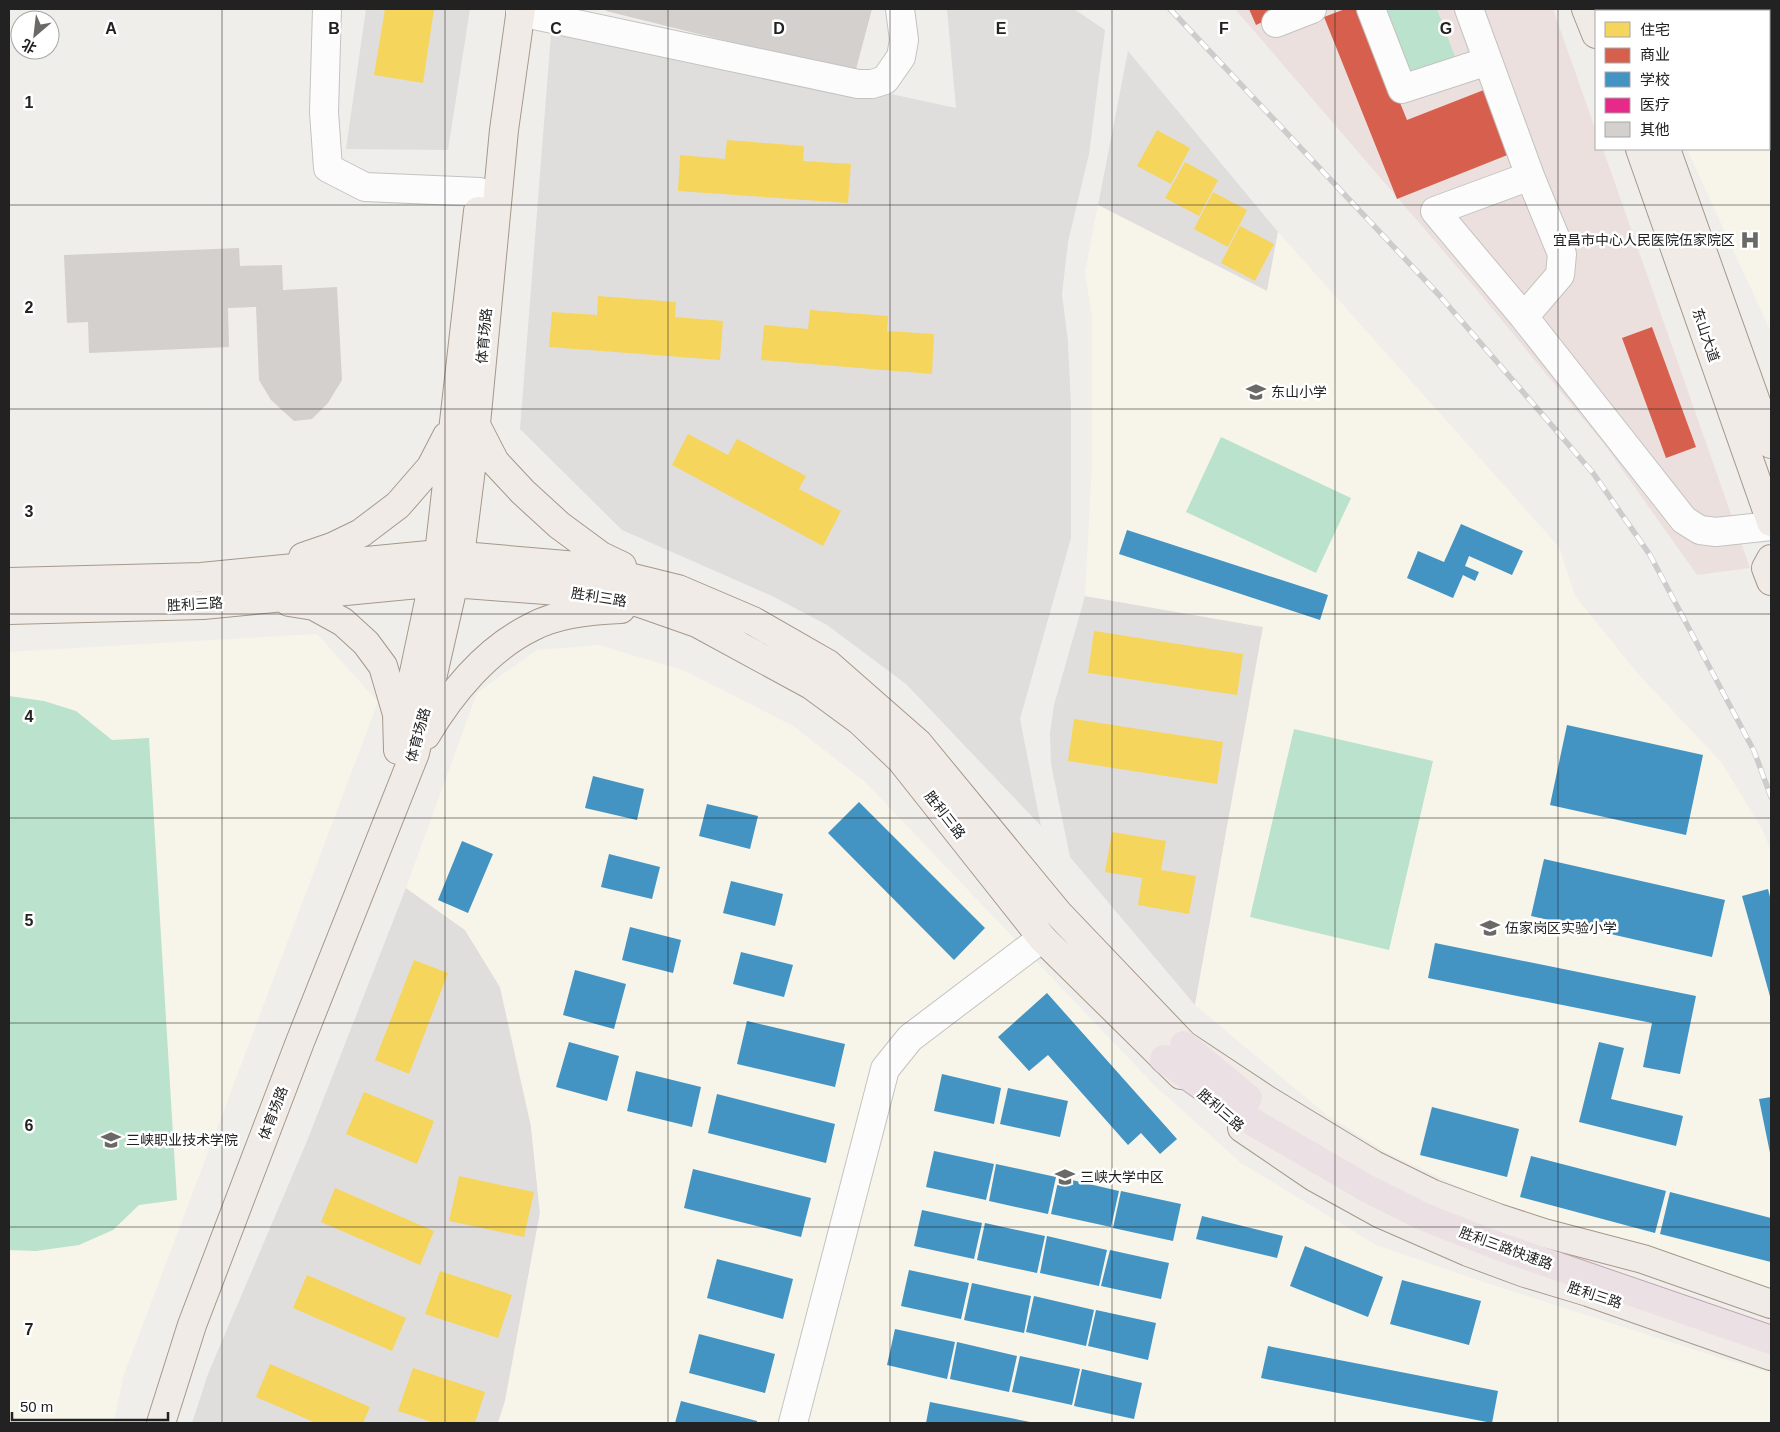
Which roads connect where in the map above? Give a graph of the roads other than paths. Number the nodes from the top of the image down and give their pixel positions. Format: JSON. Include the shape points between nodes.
{"nodes":[{"id":1,"x":327,"y":9,"type":"edge"},
{"id":2,"x":900,"y":9,"type":"edge"},
{"id":3,"x":1312,"y":9,"type":"edge"},
{"id":4,"x":1371,"y":9,"type":"edge"},
{"id":5,"x":1469,"y":9,"type":"edge"},
{"id":6,"x":1586,"y":9,"type":"edge"},
{"id":7,"x":515,"y":10,"type":"edge"},
{"id":8,"x":1276,"y":22,"type":"dead end"},
{"id":9,"x":1595,"y":32,"type":"edge"},
{"id":10,"x":1488,"y":61,"type":"junction"},
{"id":11,"x":1640,"y":150,"type":"edge"},
{"id":12,"x":1666,"y":150,"type":"edge"},
{"id":13,"x":1530,"y":176,"type":"junction"},
{"id":14,"x":480,"y":192,"type":"junction"},
{"id":15,"x":1524,"y":317,"type":"junction"},
{"id":16,"x":465,"y":424,"type":"junction"},
{"id":17,"x":1771,"y":444,"type":"edge"},
{"id":18,"x":1771,"y":522,"type":"edge"},
{"id":19,"x":1771,"y":526,"type":"edge"},
{"id":20,"x":450,"y":555,"type":"junction"},
{"id":21,"x":1771,"y":559,"type":"edge"},
{"id":22,"x":264,"y":571,"type":"junction"},
{"id":23,"x":1771,"y":581,"type":"edge"},
{"id":24,"x":9,"y":582,"type":"edge"},
{"id":25,"x":444,"y":583,"type":"junction"},
{"id":26,"x":655,"y":596,"type":"junction"},
{"id":27,"x":265,"y":598,"type":"junction"},
{"id":28,"x":9,"y":610,"type":"edge"},
{"id":29,"x":406,"y":751,"type":"junction"},
{"id":30,"x":1042,"y":938,"type":"junction"},
{"id":31,"x":1174,"y":1052,"type":"junction"},
{"id":32,"x":1260,"y":1118,"type":"junction"},
{"id":33,"x":1771,"y":1304,"type":"edge"},
{"id":34,"x":1771,"y":1319,"type":"edge"},
{"id":35,"x":1771,"y":1340,"type":"edge"},
{"id":36,"x":1771,"y":1356,"type":"edge"},
{"id":37,"x":148,"y":1423,"type":"edge"},
{"id":38,"x":162,"y":1423,"type":"edge"},
{"id":39,"x":793,"y":1423,"type":"edge"}],
"edges":[{"from":1,"to":14,"type":"street","via":[[324,112],[328,168],[365,188]]},
{"from":2,"to":7,"type":"street","via":[[904,40],[901,57],[885,80],[872,84],[858,84]]},
{"from":3,"to":8,"type":"street"},
{"from":4,"to":10,"type":"street","via":[[1402,89]]},
{"from":5,"to":10,"type":"street"},
{"from":6,"to":9,"type":"main road"},
{"from":7,"to":14,"type":"main road","name":"体育场路"},
{"from":7,"to":16,"type":"main road","name":"体育场路","via":[[504,130]]},
{"from":10,"to":13,"type":"street"},
{"from":11,"to":18,"type":"main road","name":"东山大道"},
{"from":12,"to":17,"type":"main road","name":"东山大道"},
{"from":13,"to":15,"type":"street","via":[[1562,254],[1560,275]]},
{"from":13,"to":15,"type":"street","via":[[1435,211]]},
{"from":14,"to":16,"type":"main road","name":"体育场路"},
{"from":15,"to":19,"type":"street","via":[[1684,520],[1700,530],[1716,532]]},
{"from":16,"to":20,"type":"main road","name":"体育场路"},
{"from":16,"to":22,"type":"main road","via":[[398,505],[361,533]]},
{"from":16,"to":26,"type":"main road","via":[[495,462],[558,525]]},
{"from":20,"to":22,"type":"main road","name":"胜利三路"},
{"from":20,"to":25,"type":"main road","name":"体育场路"},
{"from":20,"to":26,"type":"main road","name":"胜利三路","via":[[589,567]]},
{"from":21,"to":23,"type":"main road","via":[[1766,568]]},
{"from":22,"to":24,"type":"main road","name":"胜利三路","via":[[201,577]]},
{"from":25,"to":26,"type":"main road","name":"胜利三路","via":[[585,592],[640,603]]},
{"from":25,"to":27,"type":"main road","name":"胜利三路"},
{"from":25,"to":29,"type":"main road","name":"体育场路"},
{"from":26,"to":29,"type":"main road","via":[[568,614],[532,626],[498,648]]},
{"from":26,"to":30,"type":"main road","name":"胜利三路","via":[[697,623],[811,685],[860,721],[901,760]]},
{"from":26,"to":31,"type":"main road","name":"胜利三路","via":[[678,589],[753,621],[828,664],[891,718],[918,742]]},
{"from":27,"to":28,"type":"main road","name":"胜利三路","via":[[203,604]]},
{"from":27,"to":29,"type":"main road","via":[[314,606],[343,622],[366,643],[383,666]]},
{"from":29,"to":37,"type":"main road","name":"体育场路","via":[[177,1330]]},
{"from":29,"to":38,"type":"main road","name":"体育场路","via":[[192,1325]]},
{"from":30,"to":31,"type":"main road","name":"胜利三路"},
{"from":30,"to":39,"type":"street","via":[[910,1038],[885,1069]]},
{"from":31,"to":32,"type":"highway"},
{"from":31,"to":33,"type":"main road","name":"胜利三路","via":[[1275,1104],[1374,1165],[1433,1194],[1544,1233],[1643,1259]]},
{"from":31,"to":36,"type":"main road","name":"胜利三路","via":[[1249,1133],[1314,1177],[1381,1214],[1524,1273]]},
{"from":32,"to":34,"type":"highway","name":"胜利三路快速路","via":[[1429,1205],[1498,1232]]},
{"from":32,"to":35,"type":"highway","name":"胜利三路快速路","via":[[1368,1189],[1424,1217],[1498,1246]]}]}
